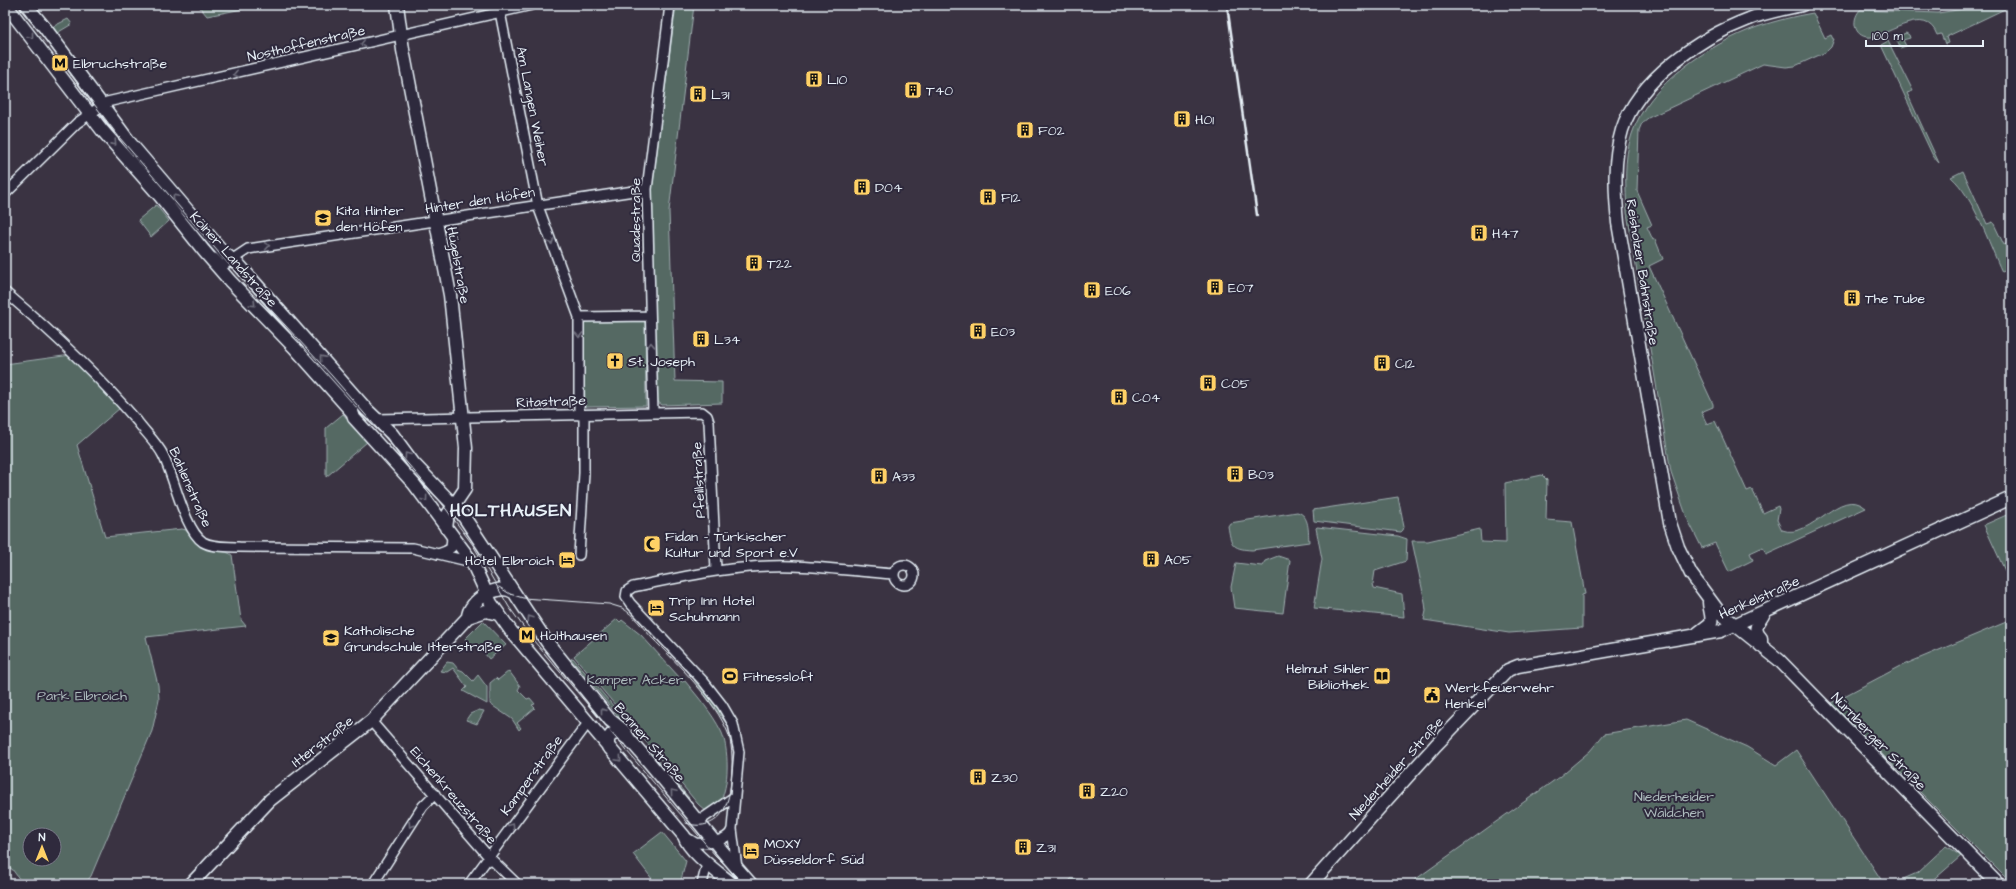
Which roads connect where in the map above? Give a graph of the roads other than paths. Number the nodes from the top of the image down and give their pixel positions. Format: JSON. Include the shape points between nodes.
{"nodes":[{"id":1,"x":6,"y":5,"type":"edge"},
{"id":2,"x":26,"y":5,"type":"edge"},
{"id":3,"x":397,"y":5,"type":"edge"},
{"id":4,"x":532,"y":5,"type":"edge"},
{"id":5,"x":670,"y":5,"type":"edge"},
{"id":6,"x":1802,"y":5,"type":"edge"},
{"id":7,"x":500,"y":12,"type":"junction"},
{"id":8,"x":401,"y":35,"type":"junction"},
{"id":9,"x":102,"y":105,"type":"junction"},
{"id":10,"x":89,"y":114,"type":"junction"},
{"id":11,"x":647,"y":189,"type":"junction"},
{"id":12,"x":5,"y":194,"type":"edge"},
{"id":13,"x":538,"y":206,"type":"junction"},
{"id":14,"x":437,"y":221,"type":"junction"},
{"id":15,"x":208,"y":255,"type":"junction"},
{"id":16,"x":232,"y":260,"type":"junction"},
{"id":17,"x":238,"y":288,"type":"junction"},
{"id":18,"x":258,"y":288,"type":"junction"},
{"id":19,"x":5,"y":292,"type":"edge"},
{"id":20,"x":650,"y":316,"type":"junction"},
{"id":21,"x":579,"y":318,"type":"junction"},
{"id":22,"x":352,"y":412,"type":"junction"},
{"id":23,"x":653,"y":412,"type":"junction"},
{"id":24,"x":704,"y":414,"type":"joint"},
{"id":25,"x":582,"y":415,"type":"junction"},
{"id":26,"x":463,"y":418,"type":"junction"},
{"id":27,"x":377,"y":419,"type":"junction"},
{"id":28,"x":398,"y":419,"type":"junction"},
{"id":29,"x":392,"y":434,"type":"junction"},
{"id":30,"x":2011,"y":498,"type":"edge"},
{"id":31,"x":454,"y":505,"type":"junction"},
{"id":32,"x":449,"y":532,"type":"junction"},
{"id":33,"x":438,"y":554,"type":"junction"},
{"id":34,"x":579,"y":555,"type":"dead end"},
{"id":35,"x":472,"y":562,"type":"junction"},
{"id":36,"x":716,"y":570,"type":"junction"},
{"id":37,"x":894,"y":574,"type":"dead end"},
{"id":38,"x":513,"y":592,"type":"junction"},
{"id":39,"x":487,"y":594,"type":"junction"},
{"id":40,"x":1709,"y":600,"type":"junction"},
{"id":41,"x":1764,"y":613,"type":"junction"},
{"id":42,"x":498,"y":614,"type":"junction"},
{"id":43,"x":468,"y":617,"type":"junction"},
{"id":44,"x":1734,"y":626,"type":"junction"},
{"id":45,"x":1696,"y":635,"type":"junction"},
{"id":46,"x":1760,"y":646,"type":"junction"},
{"id":47,"x":1503,"y":674,"type":"joint"},
{"id":48,"x":371,"y":721,"type":"junction"},
{"id":49,"x":588,"y":723,"type":"junction"},
{"id":50,"x":628,"y":739,"type":"junction"},
{"id":51,"x":608,"y":747,"type":"junction"},
{"id":52,"x":435,"y":794,"type":"junction"},
{"id":53,"x":734,"y":797,"type":"junction"},
{"id":54,"x":699,"y":821,"type":"junction"},
{"id":55,"x":732,"y":829,"type":"junction"},
{"id":56,"x":684,"y":836,"type":"junction"},
{"id":57,"x":714,"y":841,"type":"junction"},
{"id":58,"x":489,"y":857,"type":"junction"},
{"id":59,"x":707,"y":864,"type":"junction"},
{"id":60,"x":737,"y":869,"type":"junction"},
{"id":61,"x":191,"y":884,"type":"edge"},
{"id":62,"x":374,"y":884,"type":"edge"},
{"id":63,"x":470,"y":884,"type":"edge"},
{"id":64,"x":517,"y":884,"type":"edge"},
{"id":65,"x":702,"y":884,"type":"edge"},
{"id":66,"x":732,"y":884,"type":"edge"},
{"id":67,"x":751,"y":884,"type":"edge"},
{"id":68,"x":1311,"y":884,"type":"edge"},
{"id":69,"x":1998,"y":884,"type":"edge"}],
"edges":[{"from":1,"to":10,"type":"main road","name":"Kölner Landstraße","one_way":true},
{"from":2,"to":9,"type":"main road","name":"Kölner Landstraße"},
{"from":3,"to":8,"type":"main road","name":"Hügelstraße"},
{"from":4,"to":7,"type":"street","name":"Nosthoffenstraße"},
{"from":5,"to":11,"type":"street","name":"Quadestraße"},
{"from":6,"to":40,"type":"main road","name":"Reisholzer Bahnstraße","via":[[1750,18],[1697,45],[1672,64],[1642,93],[1631,109],[1619,142],[1615,173],[1618,223],[1670,523],[1684,562]]},
{"from":7,"to":8,"type":"street","name":"Nosthoffenstraße"},
{"from":7,"to":13,"type":"street","name":"Am Langen Weiher"},
{"from":8,"to":9,"type":"street","name":"Nosthoffenstraße","one_way":true,"via":[[113,100]]},
{"from":8,"to":14,"type":"main road","name":"Hügelstraße"},
{"from":9,"to":10,"type":"street","name":"Nosthoffenstraße"},
{"from":16,"to":9,"type":"main road","name":"Kölner Landstraße","one_way":true,"via":[[144,160]]},
{"from":10,"to":12,"type":"street"},
{"from":10,"to":15,"type":"main road","name":"Kölner Landstraße","one_way":true},
{"from":11,"to":13,"type":"street","name":"Hinter den Höfen"},
{"from":11,"to":20,"type":"street","name":"Quadestraße"},
{"from":13,"to":14,"type":"street","name":"Hinter den Höfen"},
{"from":13,"to":21,"type":"street","name":"Am Langen Weiher","one_way":true},
{"from":16,"to":14,"type":"street","name":"Hinter den Höfen","one_way":true,"via":[[248,249]]},
{"from":14,"to":26,"type":"main road","name":"Hügelstraße","via":[[450,295]]},
{"from":15,"to":16,"type":"street","via":[[223,265]]},
{"from":15,"to":17,"type":"main road","name":"Kölner Landstraße"},
{"from":16,"to":18,"type":"main road","name":"Kölner Landstraße"},
{"from":17,"to":18,"type":"main road","via":[[240,282],[245,280]]},
{"from":17,"to":22,"type":"main road","name":"Kölner Landstraße","one_way":true},
{"from":27,"to":18,"type":"main road","name":"Kölner Landstraße","one_way":true},
{"from":19,"to":33,"type":"street","name":"Bahlenstraße","via":[[111,391],[163,454],[190,526],[203,542],[216,546],[239,547],[413,548]]},
{"from":20,"to":21,"type":"street"},
{"from":23,"to":20,"type":"street","name":"Quadestraße","one_way":true},
{"from":21,"to":25,"type":"street","name":"Am Langen Weiher","one_way":true},
{"from":22,"to":27,"type":"main road","via":[[363,421]]},
{"from":22,"to":32,"type":"main road","name":"Kölner Landstraße","one_way":true,"via":[[354,418],[414,484]]},
{"from":23,"to":24,"type":"street","name":"Ritastraße","via":[[695,411]]},
{"from":23,"to":25,"type":"street","name":"Ritastraße"},
{"from":24,"to":36,"type":"street","name":"Pfeillstraße","via":[[709,422]]},
{"from":25,"to":26,"type":"street","name":"Ritastraße"},
{"from":25,"to":34,"type":"street","name":"Am Langen Weiher","via":[[584,473]]},
{"from":26,"to":28,"type":"street","name":"Ritastraße"},
{"from":26,"to":31,"type":"main road","name":"Hügelstraße","via":[[466,482]]},
{"from":27,"to":28,"type":"street","name":"Ritastraße"},
{"from":27,"to":29,"type":"main road","name":"Kölner Landstraße"},
{"from":28,"to":29,"type":"street","via":[[391,424]]},
{"from":31,"to":29,"type":"main road","name":"Kölner Landstraße","one_way":true,"via":[[414,464]]},
{"from":30,"to":41,"type":"main road","name":"Henkelstraße"},
{"from":31,"to":32,"type":"main road","name":"Hügelstraße","via":[[448,514]]},
{"from":31,"to":38,"type":"main road","name":"Bonner Straße","via":[[498,565]]},
{"from":32,"to":33,"type":"street","via":[[451,548]]},
{"from":32,"to":35,"type":"main road"},
{"from":33,"to":35,"type":"street","name":"Bahlenstraße"},
{"from":35,"to":39,"type":"main road"},
{"from":36,"to":37,"type":"street","via":[[792,566]]},
{"from":36,"to":53,"type":"street","via":[[633,587],[627,591],[626,597],[693,670],[728,714],[736,732],[739,752]]},
{"from":38,"to":39,"type":"main road","name":"Itterstraße","via":[[505,589]]},
{"from":50,"to":38,"type":"main road","name":"Bonner Straße","one_way":true,"via":[[624,730],[610,720],[548,643]]},
{"from":39,"to":42,"type":"main road"},
{"from":39,"to":43,"type":"main road","name":"Itterstraße","via":[[469,610]]},
{"from":40,"to":44,"type":"main road","name":"Reisholzer Bahnstraße"},
{"from":40,"to":45,"type":"main road","via":[[1711,623]]},
{"from":41,"to":44,"type":"main road","name":"Henkelstraße"},
{"from":41,"to":46,"type":"main road","via":[[1756,626],[1761,638]]},
{"from":42,"to":43,"type":"main road","via":[[486,611]]},
{"from":42,"to":49,"type":"main road"},
{"from":43,"to":48,"type":"main road","name":"Itterstraße"},
{"from":44,"to":45,"type":"main road","name":"Henkelstraße"},
{"from":44,"to":46,"type":"main road","name":"Nürnberger Straße"},
{"from":45,"to":47,"type":"main road","name":"Henkelstraße","via":[[1518,666]]},
{"from":46,"to":69,"type":"main road","name":"Nürnberger Straße","via":[[1779,660]]},
{"from":47,"to":68,"type":"main road","name":"Niederheider Straße"},
{"from":48,"to":52,"type":"street","name":"Eichenkreuzstraße"},
{"from":48,"to":61,"type":"main road","name":"Itterstraße","via":[[270,800]]},
{"from":49,"to":51,"type":"main road"},
{"from":58,"to":49,"type":"street","name":"Kamperstraße","one_way":true},
{"from":50,"to":51,"type":"main road","via":[[620,733],[612,734],[608,739]]},
{"from":54,"to":50,"type":"main road","name":"Bonner Straße","one_way":true},
{"from":51,"to":56,"type":"main road","one_way":true},
{"from":52,"to":58,"type":"street","name":"Eichenkreuzstraße"},
{"from":52,"to":62,"type":"street","one_way":true,"via":[[423,806]]},
{"from":53,"to":54,"type":"street"},
{"from":53,"to":55,"type":"street"},
{"from":54,"to":57,"type":"main road","name":"Bonner Straße"},
{"from":55,"to":57,"type":"street","via":[[726,838]]},
{"from":55,"to":60,"type":"street"},
{"from":56,"to":57,"type":"street","via":[[696,843]]},
{"from":56,"to":59,"type":"main road","via":[[686,842]]},
{"from":57,"to":60,"type":"main road","name":"Bonner Straße"},
{"from":58,"to":63,"type":"street","name":"Kamperstraße"},
{"from":58,"to":64,"type":"street","name":"Eichenkreuzstraße"},
{"from":59,"to":65,"type":"street"},
{"from":59,"to":66,"type":"main road"},
{"from":60,"to":67,"type":"main road","name":"Bonner Straße"}]}
